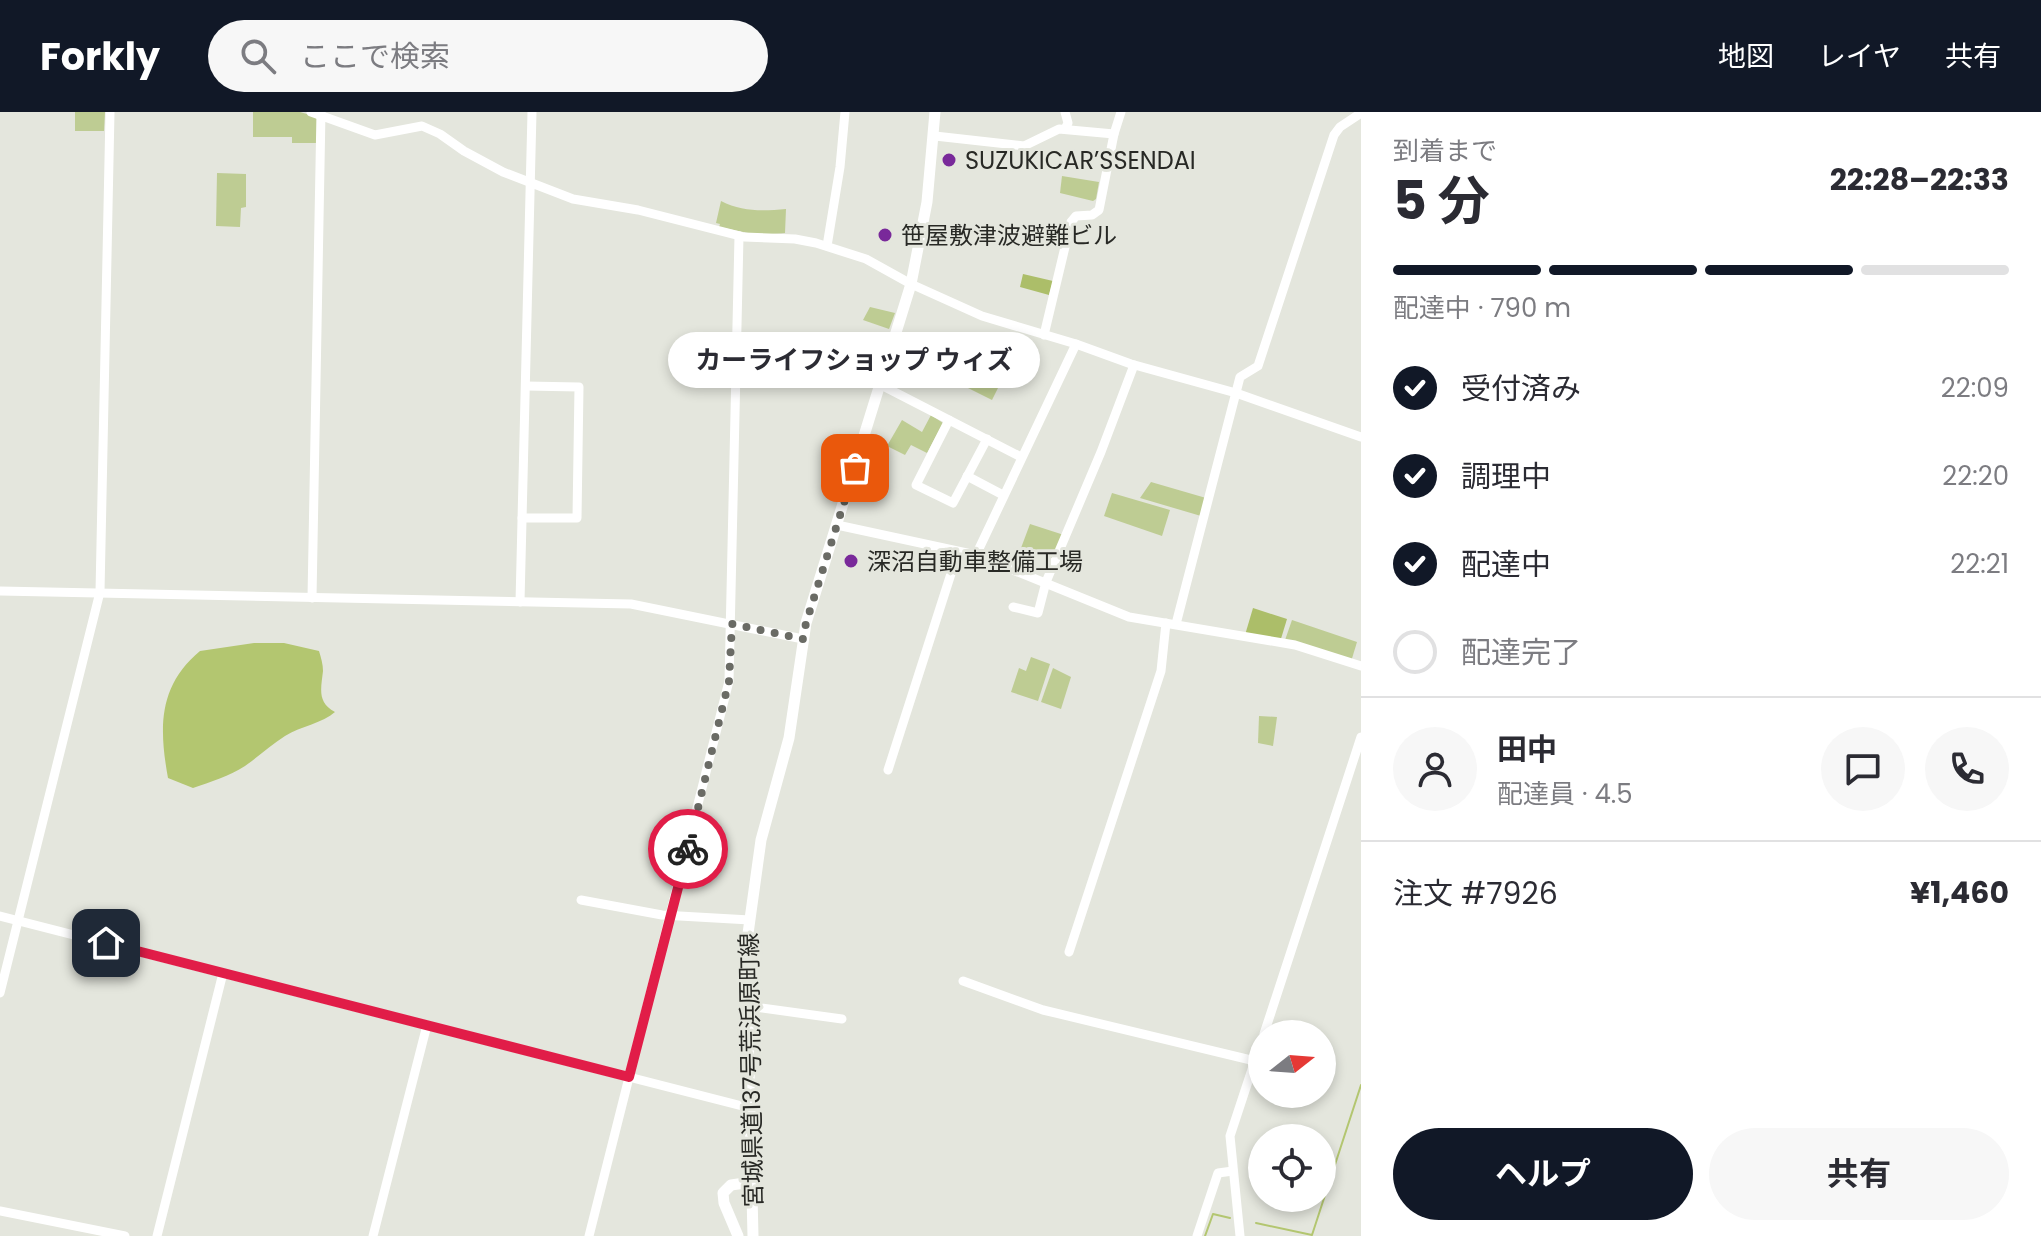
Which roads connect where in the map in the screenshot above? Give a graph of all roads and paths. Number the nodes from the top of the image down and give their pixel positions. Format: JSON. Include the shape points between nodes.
{"nodes":[{"id":1,"x":110,"y":112,"type":"edge"},
{"id":2,"x":532,"y":112,"type":"edge"},
{"id":3,"x":845,"y":112,"type":"edge"},
{"id":4,"x":935,"y":112,"type":"edge"},
{"id":5,"x":1065,"y":112,"type":"edge"},
{"id":6,"x":1121,"y":112,"type":"edge"},
{"id":7,"x":1361,"y":113,"type":"edge"},
{"id":8,"x":317,"y":114,"type":"edge"},
{"id":9,"x":1065,"y":129,"type":"junction"},
{"id":10,"x":1114,"y":134,"type":"junction"},
{"id":11,"x":935,"y":136,"type":"junction"},
{"id":12,"x":531,"y":184,"type":"junction"},
{"id":13,"x":739,"y":236,"type":"junction"},
{"id":14,"x":827,"y":246,"type":"junction"},
{"id":15,"x":911,"y":284,"type":"junction"},
{"id":16,"x":1044,"y":335,"type":"junction"},
{"id":17,"x":1076,"y":344,"type":"junction"},
{"id":18,"x":1137,"y":366,"type":"junction"},
{"id":19,"x":881,"y":385,"type":"junction"},
{"id":20,"x":526,"y":386,"type":"junction"},
{"id":21,"x":1236,"y":393,"type":"junction"},
{"id":22,"x":949,"y":420,"type":"junction"},
{"id":23,"x":1361,"y":437,"type":"edge"},
{"id":24,"x":987,"y":439,"type":"junction"},
{"id":25,"x":1021,"y":457,"type":"junction"},
{"id":26,"x":967,"y":476,"type":"junction"},
{"id":27,"x":1003,"y":495,"type":"junction"},
{"id":28,"x":522,"y":518,"type":"junction"},
{"id":29,"x":837,"y":525,"type":"junction"},
{"id":30,"x":958,"y":552,"type":"junction"},
{"id":31,"x":976,"y":555,"type":"junction"},
{"id":32,"x":1046,"y":582,"type":"junction"},
{"id":33,"x":0,"y":591,"type":"edge"},
{"id":34,"x":100,"y":592,"type":"junction"},
{"id":35,"x":312,"y":598,"type":"junction"},
{"id":36,"x":520,"y":602,"type":"junction"},
{"id":37,"x":1013,"y":607,"type":"dead end"},
{"id":38,"x":1171,"y":623,"type":"junction"},
{"id":39,"x":732,"y":624,"type":"junction"},
{"id":40,"x":803,"y":639,"type":"junction"},
{"id":41,"x":1361,"y":666,"type":"edge"},
{"id":42,"x":1361,"y":737,"type":"edge"},
{"id":43,"x":888,"y":770,"type":"dead end"},
{"id":44,"x":581,"y":900,"type":"dead end"},
{"id":45,"x":0,"y":916,"type":"edge"},
{"id":46,"x":744,"y":920,"type":"junction"},
{"id":47,"x":18,"y":921,"type":"junction"},
{"id":48,"x":1069,"y":952,"type":"dead end"},
{"id":49,"x":223,"y":973,"type":"junction"},
{"id":50,"x":963,"y":981,"type":"dead end"},
{"id":51,"x":0,"y":993,"type":"edge"},
{"id":52,"x":747,"y":1006,"type":"junction"},
{"id":53,"x":842,"y":1019,"type":"dead end"},
{"id":54,"x":1268,"y":1020,"type":"edge"},
{"id":55,"x":427,"y":1025,"type":"junction"},
{"id":56,"x":1248,"y":1059,"type":"edge"},
{"id":57,"x":629,"y":1077,"type":"junction"},
{"id":58,"x":1248,"y":1082,"type":"edge"},
{"id":59,"x":750,"y":1108,"type":"junction"},
{"id":60,"x":1233,"y":1171,"type":"junction"},
{"id":61,"x":752,"y":1182,"type":"junction"},
{"id":62,"x":0,"y":1211,"type":"edge"},
{"id":63,"x":125,"y":1236,"type":"edge"},
{"id":64,"x":157,"y":1236,"type":"edge"},
{"id":65,"x":373,"y":1236,"type":"edge"},
{"id":66,"x":589,"y":1236,"type":"edge"},
{"id":67,"x":738,"y":1236,"type":"edge"},
{"id":68,"x":753,"y":1236,"type":"edge"},
{"id":69,"x":1197,"y":1236,"type":"edge"},
{"id":70,"x":1240,"y":1236,"type":"edge"}],
"edges":[{"from":1,"to":34,"type":"street"},
{"from":2,"to":12,"type":"street"},
{"from":3,"to":14,"type":"street"},
{"from":4,"to":11,"type":"main road","name":"宮城県道137号荒浜原町線"},
{"from":5,"to":9,"type":"street"},
{"from":6,"to":10,"type":"street"},
{"from":7,"to":21,"type":"street","via":[[1334,135],[1258,366],[1242,373]]},
{"from":8,"to":12,"type":"street","via":[[375,135],[422,126]]},
{"from":8,"to":35,"type":"street"},
{"from":9,"to":10,"type":"street"},
{"from":9,"to":11,"type":"street","via":[[1024,146]]},
{"from":10,"to":16,"type":"street","via":[[1099,210],[1071,222]]},
{"from":11,"to":15,"type":"main road","name":"宮城県道137号荒浜原町線"},
{"from":12,"to":13,"type":"street","via":[[573,199]]},
{"from":12,"to":20,"type":"street"},
{"from":13,"to":14,"type":"street"},
{"from":13,"to":39,"type":"street"},
{"from":14,"to":15,"type":"street","via":[[866,259]]},
{"from":15,"to":16,"type":"street","via":[[982,316]]},
{"from":15,"to":19,"type":"main road","name":"宮城県道137号荒浜原町線"},
{"from":16,"to":17,"type":"street"},
{"from":17,"to":18,"type":"street"},
{"from":17,"to":25,"type":"street"},
{"from":18,"to":21,"type":"street"},
{"from":18,"to":32,"type":"street"},
{"from":19,"to":22,"type":"street"},
{"from":19,"to":29,"type":"main road","name":"宮城県道137号荒浜原町線"},
{"from":20,"to":28,"type":"street"},
{"from":20,"to":28,"type":"street","via":[[579,387],[577,518]]},
{"from":21,"to":23,"type":"street"},
{"from":21,"to":38,"type":"street"},
{"from":22,"to":24,"type":"street"},
{"from":22,"to":26,"type":"street","via":[[916,485],[953,503]]},
{"from":24,"to":25,"type":"street"},
{"from":24,"to":26,"type":"street"},
{"from":25,"to":27,"type":"street"},
{"from":26,"to":27,"type":"street"},
{"from":27,"to":31,"type":"street"},
{"from":28,"to":36,"type":"street"},
{"from":29,"to":30,"type":"street"},
{"from":29,"to":40,"type":"main road","name":"宮城県道137号荒浜原町線"},
{"from":30,"to":31,"type":"street"},
{"from":30,"to":43,"type":"street"},
{"from":31,"to":32,"type":"street"},
{"from":32,"to":37,"type":"street","via":[[1038,613]]},
{"from":32,"to":38,"type":"street","via":[[1116,612]]},
{"from":33,"to":34,"type":"street"},
{"from":34,"to":35,"type":"street"},
{"from":34,"to":47,"type":"street"},
{"from":35,"to":36,"type":"street"},
{"from":36,"to":39,"type":"street","via":[[631,604]]},
{"from":38,"to":41,"type":"street","via":[[1295,645]]},
{"from":38,"to":48,"type":"street","via":[[1161,671]]},
{"from":39,"to":40,"type":"street"},
{"from":39,"to":57,"type":"street","via":[[729,681]]},
{"from":40,"to":46,"type":"main road","name":"宮城県道137号荒浜原町線","via":[[789,738]]},
{"from":42,"to":54,"type":"street"},
{"from":44,"to":46,"type":"street","via":[[660,915]]},
{"from":45,"to":47,"type":"street"},
{"from":46,"to":52,"type":"main road","name":"宮城県道137号荒浜原町線"},
{"from":47,"to":49,"type":"street"},
{"from":47,"to":51,"type":"street"},
{"from":49,"to":55,"type":"street"},
{"from":49,"to":64,"type":"street"},
{"from":50,"to":56,"type":"street","via":[[1043,1010]]},
{"from":52,"to":53,"type":"street"},
{"from":52,"to":59,"type":"main road","name":"宮城県道137号荒浜原町線"},
{"from":55,"to":57,"type":"street"},
{"from":55,"to":65,"type":"street"},
{"from":57,"to":59,"type":"street"},
{"from":57,"to":66,"type":"street"},
{"from":58,"to":60,"type":"street","via":[[1230,1136]]},
{"from":59,"to":61,"type":"main road","name":"宮城県道137号荒浜原町線"},
{"from":60,"to":69,"type":"street","via":[[1218,1173]]},
{"from":60,"to":70,"type":"street"},
{"from":61,"to":67,"type":"main road","via":[[731,1185],[723,1193]]},
{"from":61,"to":68,"type":"main road","name":"宮城県道137号荒浜原町線"},
{"from":62,"to":63,"type":"street"}]}
